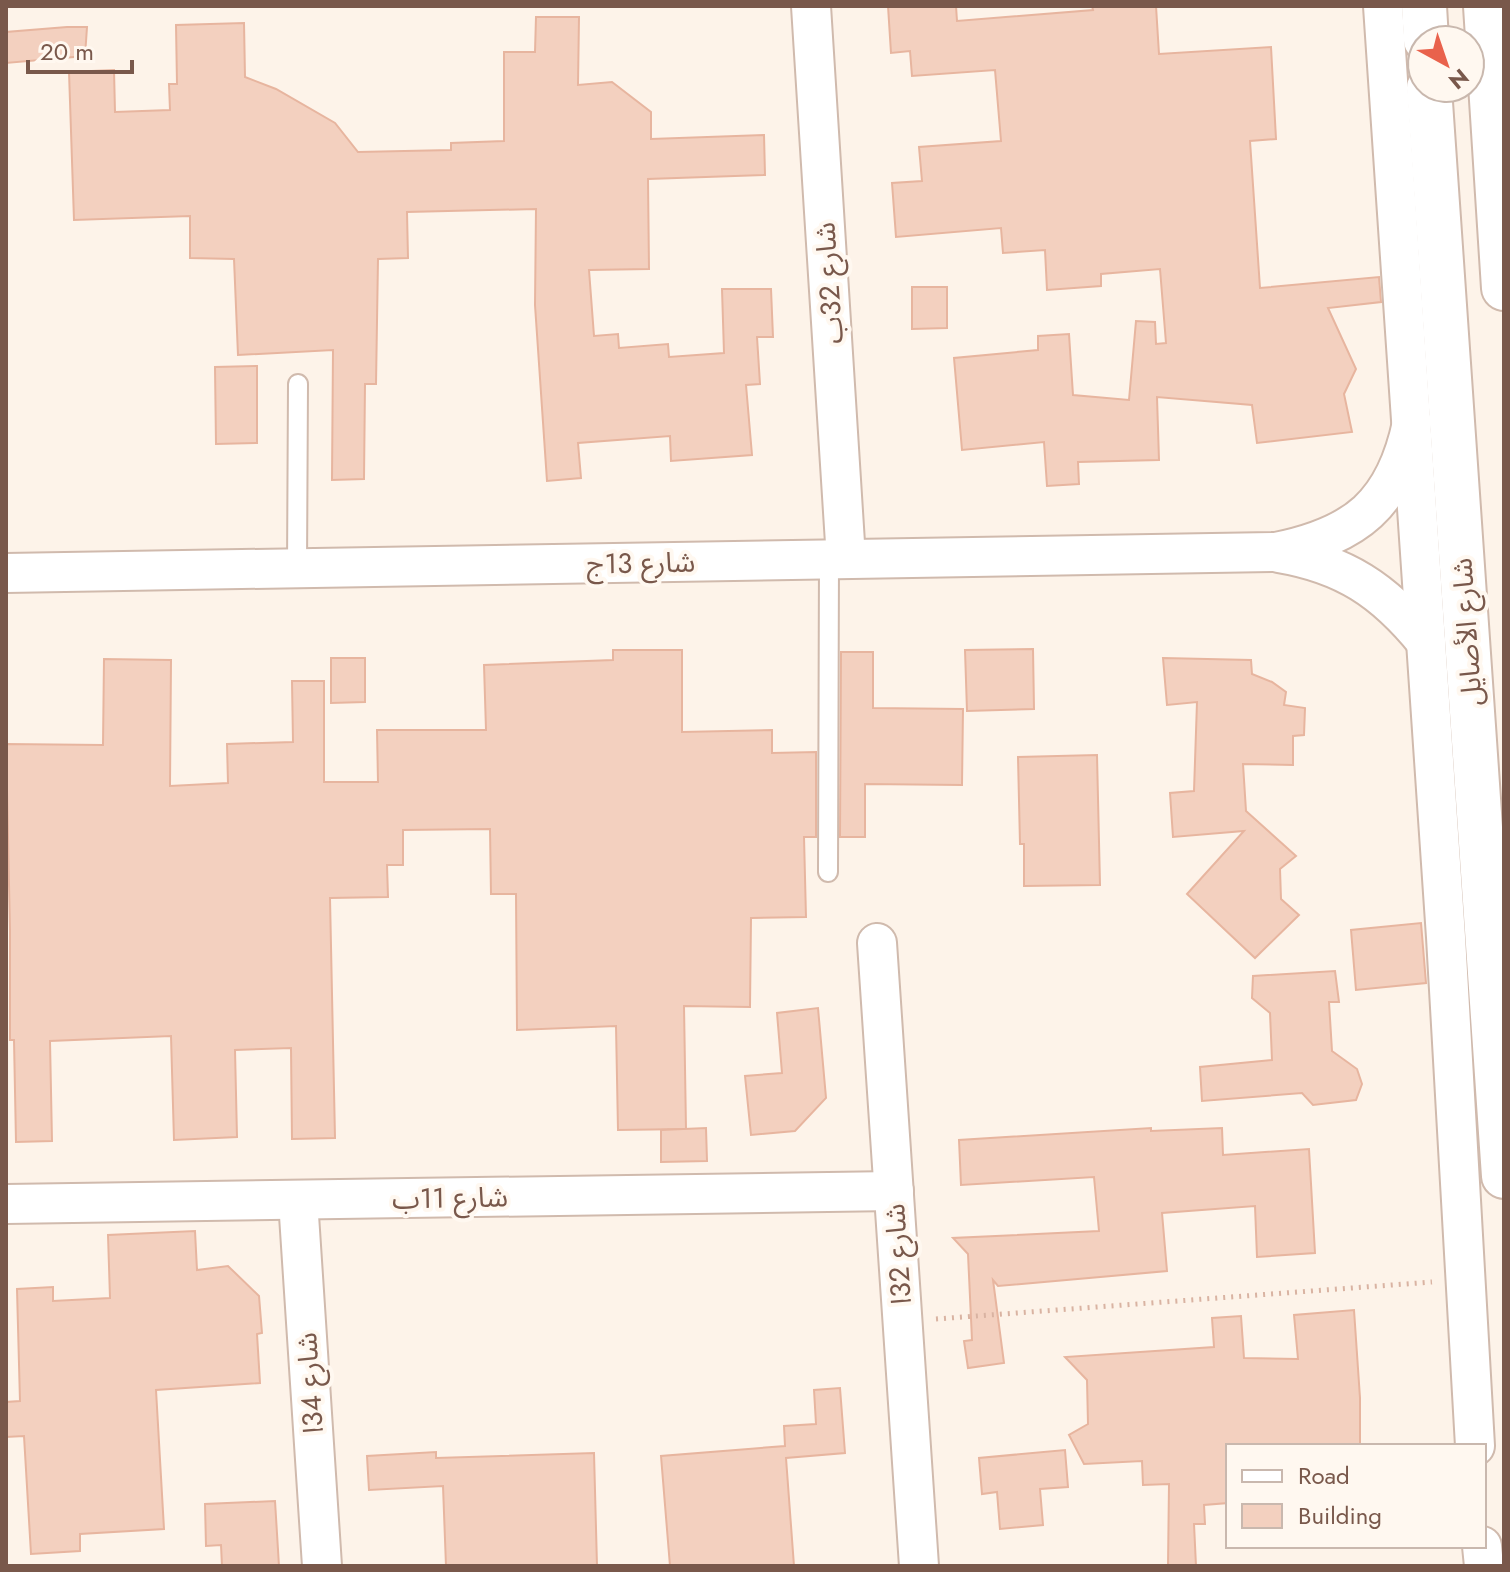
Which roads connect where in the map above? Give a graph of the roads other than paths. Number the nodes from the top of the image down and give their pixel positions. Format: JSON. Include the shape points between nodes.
{"nodes":[{"id":1,"x":811,"y":6,"type":"edge"},
{"id":2,"x":1383,"y":6,"type":"edge"},
{"id":3,"x":1486,"y":6,"type":"edge"},
{"id":4,"x":1430,"y":104,"type":"edge"},
{"id":5,"x":1504,"y":288,"type":"edge"},
{"id":6,"x":298,"y":384,"type":"dead end"},
{"id":7,"x":1412,"y":423,"type":"junction"},
{"id":8,"x":1276,"y":552,"type":"junction"},
{"id":9,"x":838,"y":560,"type":"junction"},
{"id":10,"x":297,"y":569,"type":"junction"},
{"id":11,"x":6,"y":573,"type":"edge"},
{"id":12,"x":1426,"y":642,"type":"junction"},
{"id":13,"x":828,"y":872,"type":"dead end"},
{"id":14,"x":877,"y":943,"type":"dead end"},
{"id":15,"x":1504,"y":1176,"type":"edge"},
{"id":16,"x":894,"y":1191,"type":"junction"},
{"id":17,"x":298,"y":1200,"type":"junction"},
{"id":18,"x":6,"y":1204,"type":"edge"},
{"id":19,"x":1475,"y":1444,"type":"edge"},
{"id":20,"x":322,"y":1566,"type":"edge"},
{"id":21,"x":919,"y":1566,"type":"edge"}],
"edges":[{"from":1,"to":9,"type":"street","name":"شارع 32ب"},
{"from":2,"to":7,"type":"street"},
{"from":3,"to":5,"type":"street"},
{"from":4,"to":15,"type":"street","name":"شارع الأصايل"},
{"from":6,"to":10,"type":"lane"},
{"from":7,"to":8,"type":"street","name":"شارع 13ج","via":[[1395,477],[1369,511],[1334,536]]},
{"from":7,"to":12,"type":"street"},
{"from":8,"to":9,"type":"street","name":"شارع 13ج"},
{"from":8,"to":12,"type":"street","name":"شارع 13ج","via":[[1346,572],[1403,614]]},
{"from":9,"to":10,"type":"street","name":"شارع 13ج"},
{"from":9,"to":13,"type":"lane"},
{"from":10,"to":11,"type":"street","name":"شارع 13ج"},
{"from":12,"to":19,"type":"street"},
{"from":14,"to":16,"type":"street","name":"شارع 32ا"},
{"from":16,"to":17,"type":"street","name":"شارع 11ب"},
{"from":16,"to":21,"type":"street","name":"شارع 32ا"},
{"from":17,"to":18,"type":"street","name":"شارع 11ب"},
{"from":17,"to":20,"type":"street","name":"شارع 34ا"}]}
